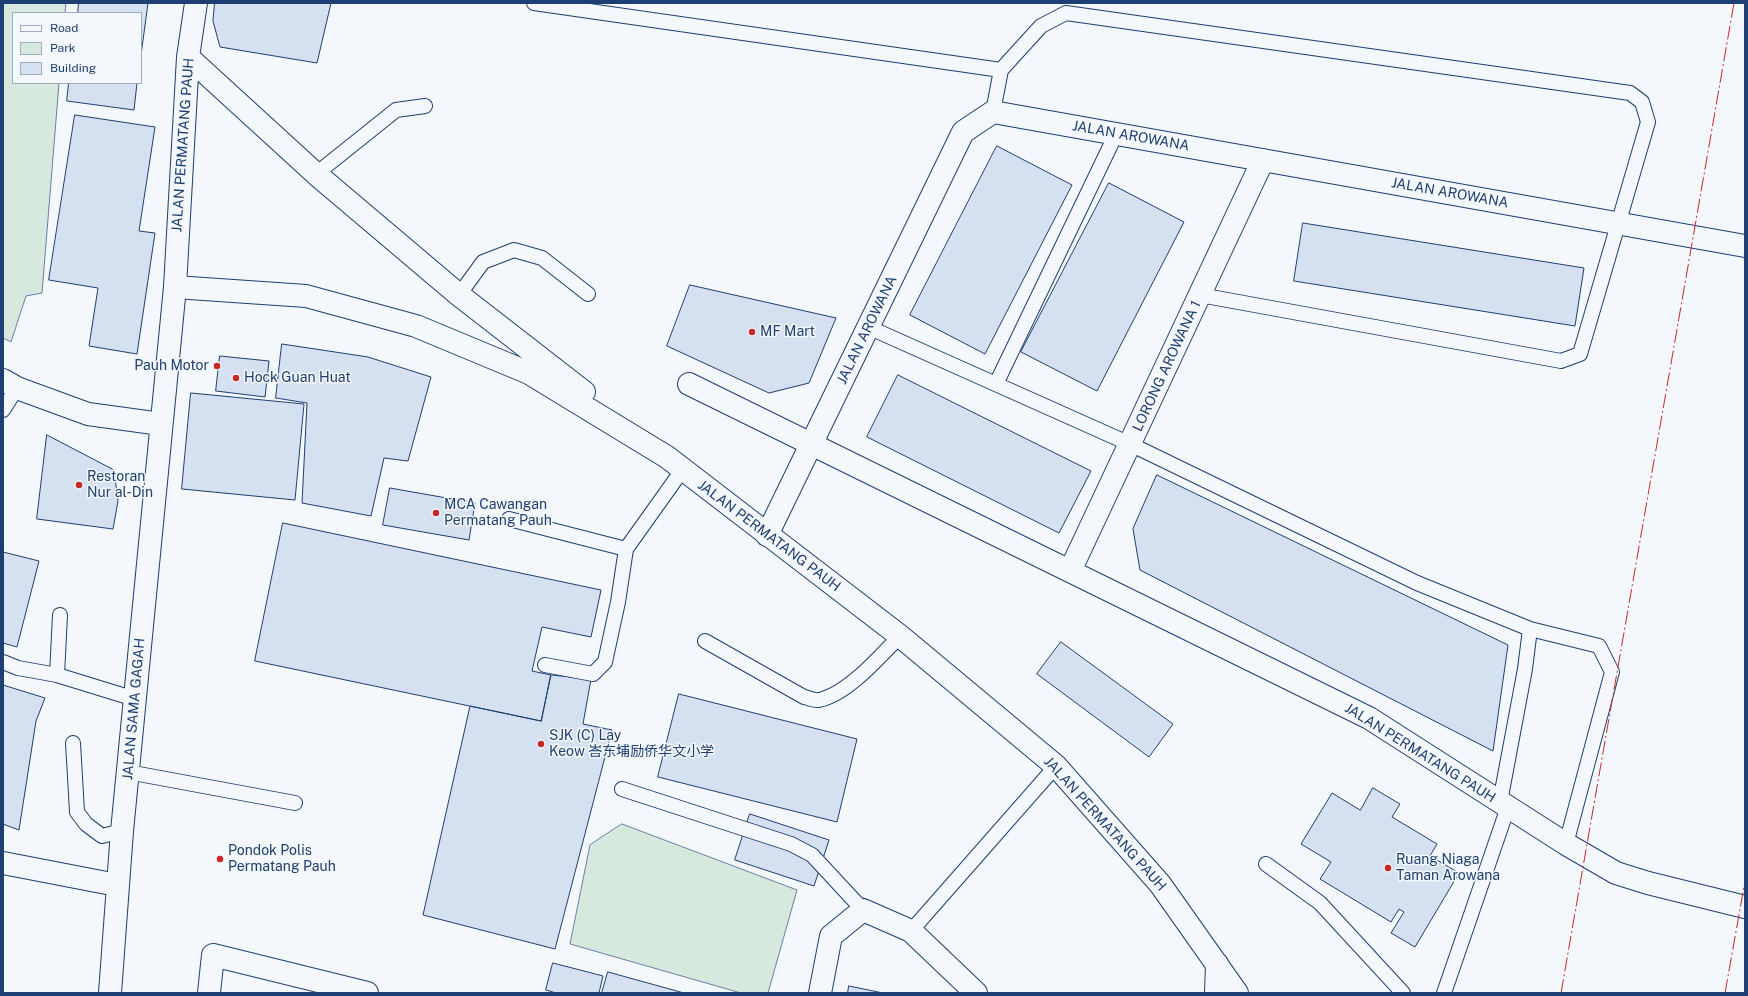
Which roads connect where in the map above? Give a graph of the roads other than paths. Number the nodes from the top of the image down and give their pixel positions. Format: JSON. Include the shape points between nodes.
{"nodes":[{"id":1,"x":196,"y":3,"type":"edge"},
{"id":2,"x":534,"y":3,"type":"edge"},
{"id":3,"x":188,"y":57,"type":"junction"},
{"id":4,"x":1001,"y":70,"type":"junction"},
{"id":5,"x":425,"y":106,"type":"dead end"},
{"id":6,"x":993,"y":112,"type":"junction"},
{"id":7,"x":1116,"y":134,"type":"junction"},
{"id":8,"x":1263,"y":160,"type":"junction"},
{"id":9,"x":316,"y":174,"type":"junction"},
{"id":10,"x":1619,"y":224,"type":"junction"},
{"id":11,"x":1745,"y":246,"type":"edge"},
{"id":12,"x":175,"y":287,"type":"junction"},
{"id":13,"x":588,"y":294,"type":"dead end"},
{"id":14,"x":459,"y":295,"type":"junction"},
{"id":15,"x":1200,"y":295,"type":"junction"},
{"id":16,"x":868,"y":327,"type":"junction"},
{"id":17,"x":10,"y":384,"type":"edge"},
{"id":18,"x":689,"y":384,"type":"dead end"},
{"id":19,"x":996,"y":384,"type":"junction"},
{"id":20,"x":3,"y":410,"type":"edge"},
{"id":21,"x":161,"y":424,"type":"junction"},
{"id":22,"x":811,"y":444,"type":"junction"},
{"id":23,"x":1130,"y":444,"type":"junction"},
{"id":24,"x":675,"y":463,"type":"junction"},
{"id":25,"x":509,"y":519,"type":"dead end"},
{"id":26,"x":768,"y":535,"type":"junction"},
{"id":27,"x":626,"y":549,"type":"junction"},
{"id":28,"x":1070,"y":571,"type":"junction"},
{"id":29,"x":60,"y":615,"type":"dead end"},
{"id":30,"x":1530,"y":629,"type":"junction"},
{"id":31,"x":900,"y":636,"type":"junction"},
{"id":32,"x":705,"y":641,"type":"dead end"},
{"id":33,"x":3,"y":662,"type":"edge"},
{"id":34,"x":544,"y":664,"type":"dead end"},
{"id":35,"x":57,"y":675,"type":"junction"},
{"id":36,"x":135,"y":699,"type":"junction"},
{"id":37,"x":73,"y":743,"type":"dead end"},
{"id":38,"x":1056,"y":766,"type":"junction"},
{"id":39,"x":128,"y":772,"type":"junction"},
{"id":40,"x":622,"y":789,"type":"dead end"},
{"id":41,"x":295,"y":803,"type":"dead end"},
{"id":42,"x":1504,"y":804,"type":"junction"},
{"id":43,"x":122,"y":831,"type":"junction"},
{"id":44,"x":1566,"y":844,"type":"junction"},
{"id":45,"x":3,"y":863,"type":"edge"},
{"id":46,"x":1266,"y":864,"type":"dead end"},
{"id":47,"x":117,"y":885,"type":"junction"},
{"id":48,"x":1745,"y":906,"type":"edge"},
{"id":49,"x":863,"y":910,"type":"junction"},
{"id":50,"x":911,"y":931,"type":"junction"},
{"id":51,"x":1217,"y":964,"type":"junction"},
{"id":52,"x":345,"y":990,"type":"edge"},
{"id":53,"x":971,"y":991,"type":"edge"},
{"id":54,"x":110,"y":993,"type":"edge"},
{"id":55,"x":209,"y":993,"type":"edge"},
{"id":56,"x":367,"y":993,"type":"edge"},
{"id":57,"x":820,"y":993,"type":"edge"},
{"id":58,"x":1216,"y":993,"type":"edge"},
{"id":59,"x":1237,"y":993,"type":"edge"},
{"id":60,"x":1403,"y":993,"type":"edge"},
{"id":61,"x":1444,"y":993,"type":"edge"}],
"edges":[{"from":1,"to":3,"type":"street","name":"JALAN PERMATANG PAUH"},
{"from":2,"to":4,"type":"lane"},
{"from":3,"to":9,"type":"street"},
{"from":3,"to":12,"type":"street","name":"JALAN PERMATANG PAUH"},
{"from":4,"to":6,"type":"lane"},
{"from":4,"to":10,"type":"lane","via":[[1041,26],[1066,13],[1630,93],[1642,102],[1648,122]]},
{"from":5,"to":9,"type":"lane","via":[[396,110]]},
{"from":6,"to":7,"type":"street","name":"JALAN AROWANA"},
{"from":6,"to":16,"type":"street","name":"JALAN AROWANA","via":[[963,132]]},
{"from":7,"to":8,"type":"street","name":"JALAN AROWANA"},
{"from":7,"to":19,"type":"lane"},
{"from":8,"to":10,"type":"street","name":"JALAN AROWANA"},
{"from":8,"to":15,"type":"street","name":"LORONG AROWANA 1"},
{"from":9,"to":14,"type":"street"},
{"from":10,"to":11,"type":"street","name":"JALAN AROWANA"},
{"from":10,"to":15,"type":"lane","via":[[1580,354],[1561,361]]},
{"from":12,"to":21,"type":"street","name":"JALAN PERMATANG PAUH"},
{"from":12,"to":24,"type":"street","name":"JALAN PERMATANG PAUH","via":[[306,296],[416,326],[529,373]]},
{"from":13,"to":14,"type":"lane","via":[[542,258],[514,250],[483,262]]},
{"from":14,"to":24,"type":"street"},
{"from":15,"to":23,"type":"street","name":"LORONG AROWANA 1"},
{"from":16,"to":19,"type":"lane"},
{"from":16,"to":22,"type":"street","name":"JALAN AROWANA"},
{"from":17,"to":20,"type":"lane"},
{"from":17,"to":21,"type":"street","via":[[88,414]]},
{"from":18,"to":22,"type":"street","name":"JALAN PERMATANG PAUH"},
{"from":19,"to":23,"type":"lane"},
{"from":21,"to":36,"type":"street","name":"JALAN SAMA GAGAH"},
{"from":22,"to":26,"type":"street","name":"JALAN AROWANA"},
{"from":22,"to":28,"type":"street","name":"JALAN PERMATANG PAUH"},
{"from":23,"to":28,"type":"street","name":"LORONG AROWANA 1"},
{"from":23,"to":30,"type":"lane","via":[[1417,583]]},
{"from":24,"to":26,"type":"street","name":"JALAN PERMATANG PAUH"},
{"from":24,"to":27,"type":"lane"},
{"from":25,"to":27,"type":"lane"},
{"from":26,"to":31,"type":"street","name":"JALAN PERMATANG PAUH"},
{"from":27,"to":34,"type":"lane","via":[[618,602],[604,662],[593,674]]},
{"from":28,"to":42,"type":"street","name":"JALAN PERMATANG PAUH","via":[[1369,718]]},
{"from":29,"to":35,"type":"lane"},
{"from":30,"to":42,"type":"lane"},
{"from":30,"to":44,"type":"lane","via":[[1598,646],[1612,672]]},
{"from":31,"to":32,"type":"lane","via":[[856,679],[830,696],[818,700],[804,697]]},
{"from":31,"to":38,"type":"street","name":"JALAN PERMATANG PAUH"},
{"from":33,"to":35,"type":"lane","via":[[18,668]]},
{"from":35,"to":36,"type":"lane"},
{"from":36,"to":39,"type":"street","name":"JALAN SAMA GAGAH"},
{"from":37,"to":43,"type":"lane","via":[[77,812],[86,824],[102,836]]},
{"from":38,"to":50,"type":"lane"},
{"from":38,"to":51,"type":"street","name":"JALAN PERMATANG PAUH","via":[[1160,884]]},
{"from":39,"to":41,"type":"lane"},
{"from":39,"to":43,"type":"street","name":"JALAN SAMA GAGAH"},
{"from":40,"to":49,"type":"lane","via":[[791,844],[812,855]]},
{"from":42,"to":44,"type":"street","name":"JALAN PERMATANG PAUH"},
{"from":42,"to":61,"type":"lane"},
{"from":43,"to":47,"type":"street","name":"JALAN SAMA GAGAH"},
{"from":44,"to":48,"type":"street","name":"JALAN PERMATANG PAUH","via":[[1616,873]]},
{"from":45,"to":47,"type":"street"},
{"from":46,"to":60,"type":"lane","via":[[1320,903]]},
{"from":47,"to":54,"type":"street","name":"JALAN SAMA GAGAH"},
{"from":49,"to":50,"type":"street"},
{"from":49,"to":57,"type":"street","via":[[832,936]]},
{"from":50,"to":53,"type":"street"},
{"from":51,"to":58,"type":"street"},
{"from":51,"to":59,"type":"street","name":"JALAN PERMATANG PAUH"},
{"from":52,"to":55,"type":"street","via":[[213,955]]},
{"from":52,"to":56,"type":"street"}]}
